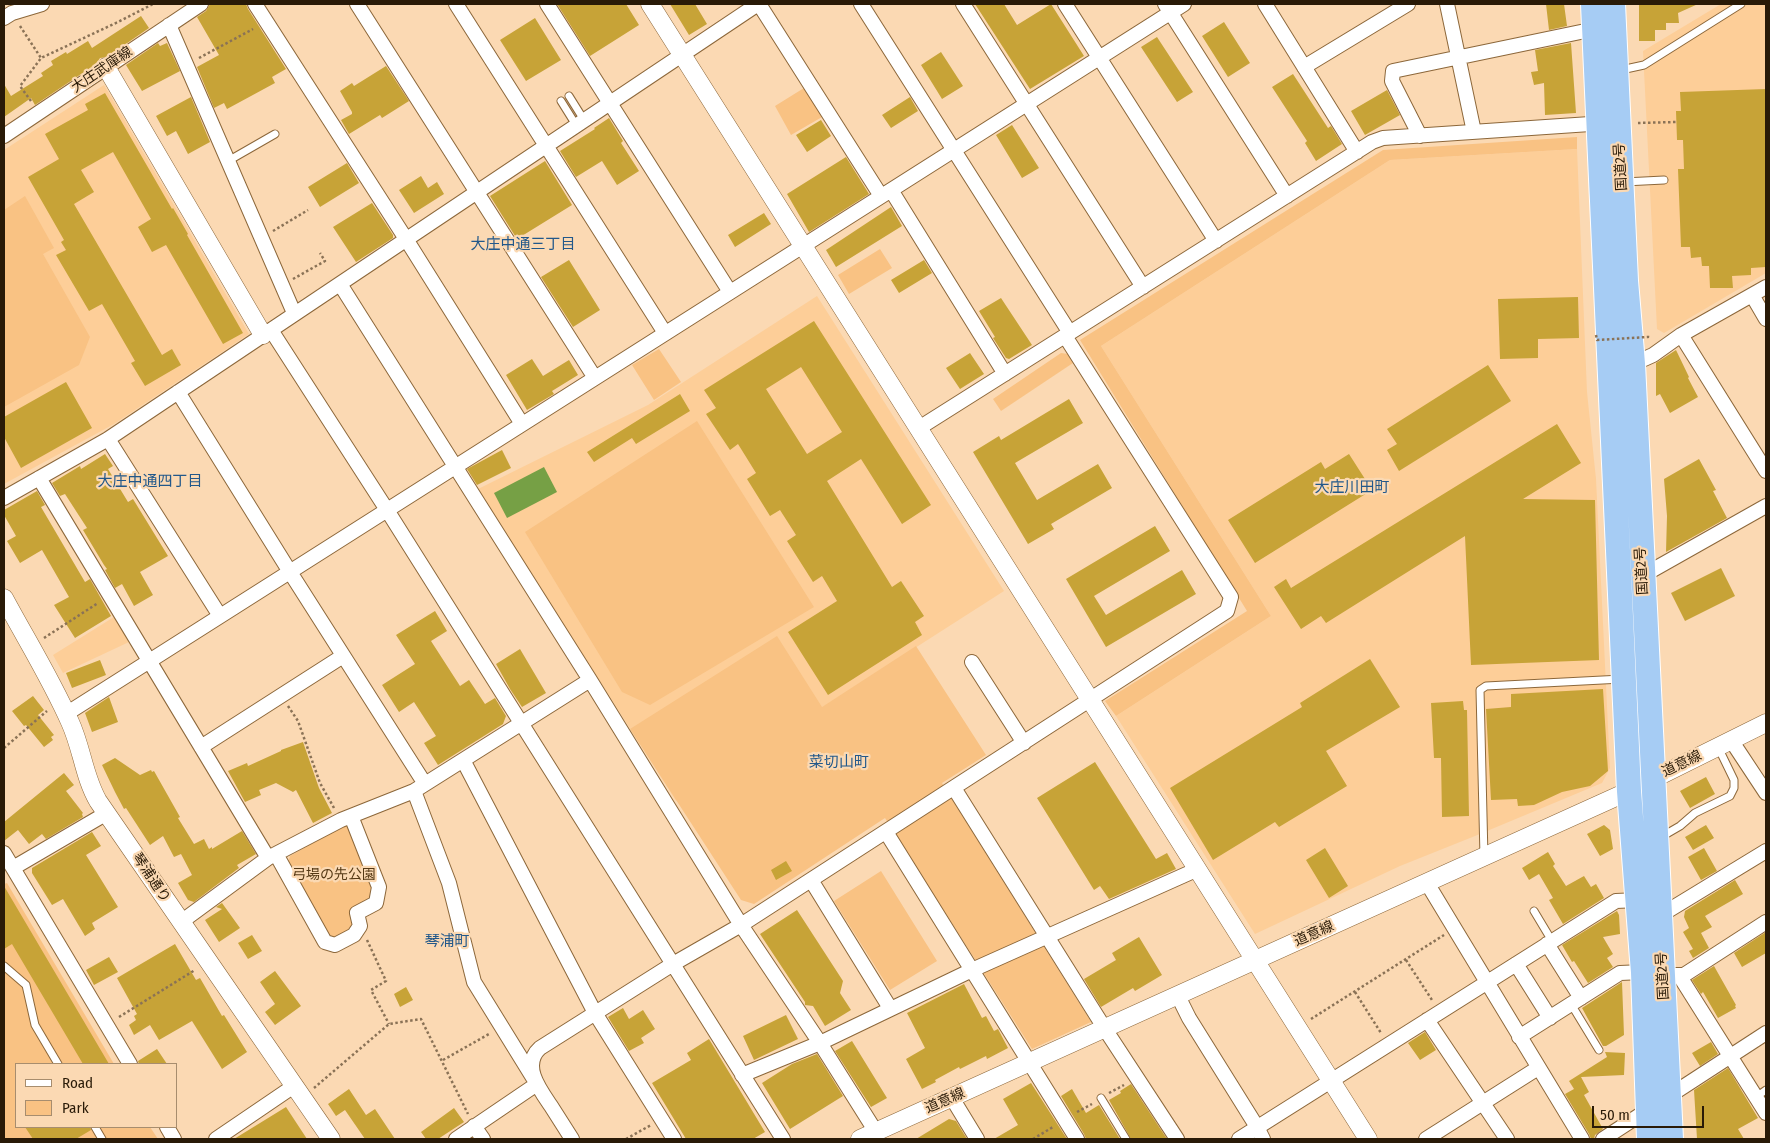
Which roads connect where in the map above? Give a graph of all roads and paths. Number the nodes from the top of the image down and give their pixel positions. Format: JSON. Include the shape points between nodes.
{"nodes":[{"id":1,"x":42,"y":4,"type":"edge"},
{"id":2,"x":152,"y":4,"type":"edge"},
{"id":3,"x":201,"y":4,"type":"edge"},
{"id":4,"x":255,"y":4,"type":"edge"},
{"id":5,"x":357,"y":4,"type":"edge"},
{"id":6,"x":456,"y":4,"type":"edge"},
{"id":7,"x":548,"y":4,"type":"edge"},
{"id":8,"x":650,"y":4,"type":"edge"},
{"id":9,"x":758,"y":4,"type":"edge"},
{"id":10,"x":861,"y":4,"type":"edge"},
{"id":11,"x":963,"y":4,"type":"edge"},
{"id":12,"x":1065,"y":4,"type":"edge"},
{"id":13,"x":1184,"y":4,"type":"edge"},
{"id":14,"x":1265,"y":4,"type":"edge"},
{"id":15,"x":1408,"y":4,"type":"edge"},
{"id":16,"x":1448,"y":4,"type":"edge"},
{"id":17,"x":1593,"y":4,"type":"edge"},
{"id":18,"x":1613,"y":4,"type":"edge"},
{"id":19,"x":1740,"y":4,"type":"edge"},
{"id":20,"x":1168,"y":8,"type":"edge"},
{"id":21,"x":8,"y":12,"type":"edge"},
{"id":22,"x":267,"y":22,"type":"junction"},
{"id":23,"x":169,"y":25,"type":"junction"},
{"id":24,"x":1595,"y":29,"type":"junction"},
{"id":25,"x":682,"y":55,"type":"junction"},
{"id":26,"x":41,"y":58,"type":"junction"},
{"id":27,"x":1099,"y":58,"type":"junction"},
{"id":28,"x":1458,"y":58,"type":"junction"},
{"id":29,"x":187,"y":65,"type":"junction"},
{"id":30,"x":106,"y":67,"type":"junction"},
{"id":31,"x":1304,"y":67,"type":"junction"},
{"id":32,"x":1616,"y":71,"type":"junction"},
{"id":33,"x":569,"y":96,"type":"dead end"},
{"id":34,"x":561,"y":101,"type":"dead end"},
{"id":35,"x":610,"y":103,"type":"junction"},
{"id":36,"x":1027,"y":104,"type":"junction"},
{"id":37,"x":38,"y":113,"type":"junction"},
{"id":38,"x":1676,"y":122,"type":"dead end"},
{"id":39,"x":580,"y":123,"type":"junction"},
{"id":40,"x":1618,"y":123,"type":"junction"},
{"id":41,"x":1474,"y":132,"type":"junction"},
{"id":42,"x":275,"y":134,"type":"dead end"},
{"id":43,"x":4,"y":136,"type":"edge"},
{"id":44,"x":1420,"y":136,"type":"junction"},
{"id":45,"x":546,"y":145,"type":"junction"},
{"id":46,"x":954,"y":150,"type":"junction"},
{"id":47,"x":1357,"y":152,"type":"junction"},
{"id":48,"x":228,"y":161,"type":"junction"},
{"id":49,"x":1664,"y":180,"type":"dead end"},
{"id":50,"x":1622,"y":182,"type":"junction"},
{"id":51,"x":477,"y":192,"type":"junction"},
{"id":52,"x":886,"y":193,"type":"junction"},
{"id":53,"x":1287,"y":196,"type":"junction"},
{"id":54,"x":308,"y":210,"type":"dead end"},
{"id":55,"x":261,"y":238,"type":"junction"},
{"id":56,"x":406,"y":239,"type":"junction"},
{"id":57,"x":1216,"y":241,"type":"junction"},
{"id":58,"x":803,"y":246,"type":"junction"},
{"id":59,"x":320,"y":253,"type":"dead end"},
{"id":60,"x":340,"y":284,"type":"junction"},
{"id":61,"x":282,"y":286,"type":"junction"},
{"id":62,"x":1143,"y":287,"type":"junction"},
{"id":63,"x":1766,"y":287,"type":"edge"},
{"id":64,"x":730,"y":292,"type":"junction"},
{"id":65,"x":1752,"y":295,"type":"junction"},
{"id":66,"x":294,"y":313,"type":"junction"},
{"id":67,"x":1766,"y":319,"type":"edge"},
{"id":68,"x":267,"y":333,"type":"junction"},
{"id":69,"x":665,"y":333,"type":"junction"},
{"id":70,"x":1068,"y":334,"type":"junction"},
{"id":71,"x":1596,"y":335,"type":"dead end"},
{"id":72,"x":1648,"y":335,"type":"dead end"},
{"id":73,"x":1681,"y":336,"type":"junction"},
{"id":74,"x":1633,"y":364,"type":"junction"},
{"id":75,"x":1005,"y":374,"type":"junction"},
{"id":76,"x":595,"y":378,"type":"junction"},
{"id":77,"x":178,"y":392,"type":"junction"},
{"id":78,"x":522,"y":424,"type":"junction"},
{"id":79,"x":919,"y":428,"type":"junction"},
{"id":80,"x":108,"y":439,"type":"junction"},
{"id":81,"x":454,"y":467,"type":"junction"},
{"id":82,"x":1766,"y":470,"type":"edge"},
{"id":83,"x":39,"y":478,"type":"junction"},
{"id":84,"x":4,"y":498,"type":"edge"},
{"id":85,"x":1766,"y":506,"type":"edge"},
{"id":86,"x":387,"y":510,"type":"junction"},
{"id":87,"x":290,"y":572,"type":"junction"},
{"id":88,"x":1642,"y":576,"type":"junction"},
{"id":89,"x":110,"y":596,"type":"junction"},
{"id":90,"x":4,"y":598,"type":"edge"},
{"id":91,"x":220,"y":616,"type":"junction"},
{"id":92,"x":40,"y":640,"type":"dead end"},
{"id":93,"x":343,"y":656,"type":"junction"},
{"id":94,"x":149,"y":661,"type":"junction"},
{"id":95,"x":972,"y":662,"type":"dead end"},
{"id":96,"x":1624,"y":679,"type":"junction"},
{"id":97,"x":590,"y":680,"type":"junction"},
{"id":98,"x":282,"y":695,"type":"junction"},
{"id":99,"x":1091,"y":700,"type":"junction"},
{"id":100,"x":58,"y":711,"type":"junction"},
{"id":101,"x":1766,"y":723,"type":"edge"},
{"id":102,"x":522,"y":724,"type":"junction"},
{"id":103,"x":1024,"y":743,"type":"junction"},
{"id":104,"x":1725,"y":743,"type":"junction"},
{"id":105,"x":201,"y":747,"type":"junction"},
{"id":106,"x":4,"y":748,"type":"edge"},
{"id":107,"x":463,"y":760,"type":"junction"},
{"id":108,"x":1653,"y":779,"type":"junction"},
{"id":109,"x":419,"y":787,"type":"junction"},
{"id":110,"x":954,"y":788,"type":"junction"},
{"id":111,"x":1629,"y":791,"type":"junction"},
{"id":112,"x":1766,"y":794,"type":"edge"},
{"id":113,"x":107,"y":813,"type":"junction"},
{"id":114,"x":346,"y":818,"type":"junction"},
{"id":115,"x":886,"y":832,"type":"junction"},
{"id":116,"x":1656,"y":840,"type":"junction"},
{"id":117,"x":1766,"y":851,"type":"edge"},
{"id":118,"x":4,"y":853,"type":"edge"},
{"id":119,"x":272,"y":856,"type":"junction"},
{"id":120,"x":1484,"y":857,"type":"junction"},
{"id":121,"x":13,"y":868,"type":"junction"},
{"id":122,"x":1198,"y":869,"type":"junction"},
{"id":123,"x":810,"y":880,"type":"junction"},
{"id":124,"x":1426,"y":883,"type":"junction"},
{"id":125,"x":1638,"y":900,"type":"junction"},
{"id":126,"x":1534,"y":911,"type":"dead end"},
{"id":127,"x":1660,"y":915,"type":"junction"},
{"id":128,"x":181,"y":922,"type":"junction"},
{"id":129,"x":1766,"y":922,"type":"edge"},
{"id":130,"x":740,"y":925,"type":"junction"},
{"id":131,"x":360,"y":926,"type":"junction"},
{"id":132,"x":1454,"y":929,"type":"junction"},
{"id":133,"x":1048,"y":937,"type":"junction"},
{"id":134,"x":1550,"y":943,"type":"junction"},
{"id":135,"x":1256,"y":960,"type":"junction"},
{"id":136,"x":1406,"y":960,"type":"junction"},
{"id":137,"x":673,"y":964,"type":"junction"},
{"id":138,"x":1516,"y":964,"type":"junction"},
{"id":139,"x":4,"y":966,"type":"edge"},
{"id":140,"x":199,"y":968,"type":"dead end"},
{"id":141,"x":972,"y":970,"type":"junction"},
{"id":142,"x":1662,"y":974,"type":"junction"},
{"id":143,"x":1486,"y":983,"type":"junction"},
{"id":144,"x":1355,"y":992,"type":"junction"},
{"id":145,"x":1178,"y":996,"type":"junction"},
{"id":146,"x":1576,"y":1001,"type":"junction"},
{"id":147,"x":890,"y":1008,"type":"junction"},
{"id":148,"x":1440,"y":1012,"type":"junction"},
{"id":149,"x":595,"y":1013,"type":"junction"},
{"id":150,"x":1550,"y":1018,"type":"junction"},
{"id":151,"x":1427,"y":1020,"type":"junction"},
{"id":152,"x":1306,"y":1023,"type":"dead end"},
{"id":153,"x":389,"y":1024,"type":"junction"},
{"id":154,"x":106,"y":1025,"type":"junction"},
{"id":155,"x":502,"y":1027,"type":"junction"},
{"id":156,"x":1105,"y":1029,"type":"junction"},
{"id":157,"x":1766,"y":1033,"type":"edge"},
{"id":158,"x":1519,"y":1037,"type":"junction"},
{"id":159,"x":820,"y":1043,"type":"junction"},
{"id":160,"x":1389,"y":1044,"type":"junction"},
{"id":161,"x":1599,"y":1050,"type":"dead end"},
{"id":162,"x":1731,"y":1057,"type":"junction"},
{"id":163,"x":443,"y":1060,"type":"junction"},
{"id":164,"x":1030,"y":1062,"type":"junction"},
{"id":165,"x":57,"y":1063,"type":"edge"},
{"id":166,"x":129,"y":1063,"type":"edge"},
{"id":167,"x":1538,"y":1068,"type":"junction"},
{"id":168,"x":742,"y":1075,"type":"junction"},
{"id":169,"x":1136,"y":1078,"type":"junction"},
{"id":170,"x":1331,"y":1081,"type":"junction"},
{"id":171,"x":537,"y":1084,"type":"junction"},
{"id":172,"x":294,"y":1086,"type":"junction"},
{"id":173,"x":312,"y":1089,"type":"dead end"},
{"id":174,"x":1761,"y":1094,"type":"edge"},
{"id":175,"x":1669,"y":1097,"type":"junction"},
{"id":176,"x":952,"y":1098,"type":"junction"},
{"id":177,"x":1101,"y":1098,"type":"junction"},
{"id":178,"x":1483,"y":1103,"type":"junction"},
{"id":179,"x":1648,"y":1110,"type":"junction"},
{"id":180,"x":1766,"y":1113,"type":"edge"},
{"id":181,"x":662,"y":1119,"type":"junction"},
{"id":182,"x":1065,"y":1120,"type":"junction"},
{"id":183,"x":474,"y":1126,"type":"junction"},
{"id":184,"x":96,"y":1128,"type":"edge"},
{"id":185,"x":168,"y":1128,"type":"edge"},
{"id":186,"x":876,"y":1132,"type":"junction"},
{"id":187,"x":1260,"y":1133,"type":"edge"},
{"id":188,"x":102,"y":1139,"type":"edge"},
{"id":189,"x":174,"y":1139,"type":"edge"},
{"id":190,"x":216,"y":1139,"type":"edge"},
{"id":191,"x":331,"y":1139,"type":"edge"},
{"id":192,"x":456,"y":1139,"type":"edge"},
{"id":193,"x":483,"y":1139,"type":"edge"},
{"id":194,"x":572,"y":1139,"type":"edge"},
{"id":195,"x":626,"y":1139,"type":"edge"},
{"id":196,"x":674,"y":1139,"type":"edge"},
{"id":197,"x":783,"y":1139,"type":"edge"},
{"id":198,"x":860,"y":1139,"type":"edge"},
{"id":199,"x":977,"y":1139,"type":"edge"},
{"id":200,"x":1033,"y":1139,"type":"edge"},
{"id":201,"x":1077,"y":1139,"type":"edge"},
{"id":202,"x":1126,"y":1139,"type":"edge"},
{"id":203,"x":1176,"y":1139,"type":"edge"},
{"id":204,"x":1239,"y":1139,"type":"edge"},
{"id":205,"x":1368,"y":1139,"type":"edge"},
{"id":206,"x":1426,"y":1139,"type":"edge"},
{"id":207,"x":1508,"y":1139,"type":"edge"},
{"id":208,"x":1582,"y":1139,"type":"edge"},
{"id":209,"x":1603,"y":1139,"type":"edge"},
{"id":210,"x":1650,"y":1139,"type":"edge"},
{"id":211,"x":1671,"y":1139,"type":"edge"}],
"edges":[{"from":1,"to":21,"type":"street"},
{"from":2,"to":26,"type":"path"},
{"from":3,"to":23,"type":"street","name":"大庄武庫線"},
{"from":4,"to":22,"type":"street"},
{"from":5,"to":51,"type":"street"},
{"from":6,"to":45,"type":"street"},
{"from":7,"to":35,"type":"street"},
{"from":8,"to":25,"type":"street"},
{"from":9,"to":25,"type":"street"},
{"from":9,"to":52,"type":"street"},
{"from":10,"to":46,"type":"street"},
{"from":11,"to":36,"type":"street"},
{"from":12,"to":27,"type":"street"},
{"from":13,"to":20,"type":"street"},
{"from":14,"to":31,"type":"street"},
{"from":15,"to":31,"type":"street"},
{"from":16,"to":28,"type":"street"},
{"from":17,"to":24,"type":"highway","name":"国道2号"},
{"from":18,"to":32,"type":"highway","name":"国道2号"},
{"from":19,"to":32,"type":"lane","via":[[1644,65]]},
{"from":20,"to":27,"type":"street"},
{"from":20,"to":53,"type":"street"},
{"from":21,"to":26,"type":"path"},
{"from":22,"to":29,"type":"path"},
{"from":22,"to":56,"type":"street"},
{"from":23,"to":29,"type":"street"},
{"from":23,"to":30,"type":"street","name":"大庄武庫線"},
{"from":24,"to":28,"type":"street"},
{"from":24,"to":40,"type":"highway","name":"国道2号"},
{"from":25,"to":35,"type":"street"},
{"from":25,"to":58,"type":"street"},
{"from":26,"to":37,"type":"path","via":[[20,86]]},
{"from":27,"to":36,"type":"street"},
{"from":27,"to":57,"type":"street"},
{"from":28,"to":41,"type":"street"},
{"from":28,"to":44,"type":"street","via":[[1393,72],[1392,81]]},
{"from":29,"to":48,"type":"street"},
{"from":30,"to":37,"type":"street","name":"大庄武庫線"},
{"from":30,"to":68,"type":"street"},
{"from":31,"to":47,"type":"street"},
{"from":32,"to":40,"type":"highway","name":"国道2号"},
{"from":33,"to":39,"type":"lane"},
{"from":34,"to":39,"type":"lane"},
{"from":35,"to":39,"type":"street"},
{"from":35,"to":64,"type":"street"},
{"from":36,"to":46,"type":"street"},
{"from":36,"to":62,"type":"street"},
{"from":37,"to":43,"type":"street","name":"大庄武庫線"},
{"from":38,"to":40,"type":"path"},
{"from":39,"to":45,"type":"street"},
{"from":40,"to":41,"type":"street"},
{"from":40,"to":50,"type":"highway","name":"国道2号"},
{"from":40,"to":96,"type":"highway","name":"国道2号"},
{"from":41,"to":44,"type":"street"},
{"from":42,"to":48,"type":"lane"},
{"from":44,"to":47,"type":"street","via":[[1383,138]]},
{"from":45,"to":51,"type":"street"},
{"from":45,"to":69,"type":"street"},
{"from":46,"to":52,"type":"street"},
{"from":46,"to":70,"type":"street"},
{"from":47,"to":53,"type":"street"},
{"from":48,"to":55,"type":"street"},
{"from":49,"to":50,"type":"lane"},
{"from":50,"to":74,"type":"highway","name":"国道2号"},
{"from":51,"to":56,"type":"street"},
{"from":51,"to":76,"type":"street"},
{"from":52,"to":58,"type":"street"},
{"from":52,"to":75,"type":"street"},
{"from":53,"to":57,"type":"street"},
{"from":54,"to":55,"type":"path"},
{"from":55,"to":61,"type":"street"},
{"from":56,"to":60,"type":"street"},
{"from":56,"to":78,"type":"street"},
{"from":57,"to":62,"type":"street"},
{"from":58,"to":64,"type":"street"},
{"from":58,"to":79,"type":"street"},
{"from":59,"to":61,"type":"path","via":[[325,261]]},
{"from":60,"to":66,"type":"street"},
{"from":60,"to":81,"type":"street"},
{"from":61,"to":66,"type":"street"},
{"from":62,"to":70,"type":"street"},
{"from":63,"to":65,"type":"street"},
{"from":64,"to":69,"type":"street"},
{"from":65,"to":67,"type":"street"},
{"from":65,"to":73,"type":"street"},
{"from":66,"to":68,"type":"street"},
{"from":68,"to":77,"type":"street"},
{"from":68,"to":86,"type":"street"},
{"from":69,"to":76,"type":"street"},
{"from":70,"to":75,"type":"street"},
{"from":70,"to":99,"type":"street","via":[[1231,597],[1227,611]]},
{"from":71,"to":72,"type":"path","bridge":true,"via":[[1597,340]]},
{"from":73,"to":74,"type":"street"},
{"from":73,"to":82,"type":"street"},
{"from":74,"to":88,"type":"highway","name":"国道2号"},
{"from":75,"to":79,"type":"street"},
{"from":76,"to":78,"type":"street"},
{"from":77,"to":80,"type":"street"},
{"from":77,"to":87,"type":"street"},
{"from":78,"to":81,"type":"street"},
{"from":79,"to":99,"type":"street"},
{"from":80,"to":83,"type":"street"},
{"from":80,"to":91,"type":"street"},
{"from":81,"to":86,"type":"street"},
{"from":81,"to":97,"type":"street"},
{"from":83,"to":84,"type":"street"},
{"from":83,"to":89,"type":"street"},
{"from":85,"to":88,"type":"street"},
{"from":86,"to":87,"type":"street"},
{"from":86,"to":102,"type":"street"},
{"from":87,"to":91,"type":"street"},
{"from":87,"to":93,"type":"street"},
{"from":88,"to":108,"type":"highway","name":"国道2号"},
{"from":89,"to":92,"type":"path"},
{"from":89,"to":94,"type":"street"},
{"from":90,"to":100,"type":"street","name":"琴浦通り"},
{"from":91,"to":94,"type":"street"},
{"from":93,"to":98,"type":"street"},
{"from":93,"to":109,"type":"street"},
{"from":94,"to":100,"type":"street"},
{"from":94,"to":105,"type":"street"},
{"from":95,"to":103,"type":"street"},
{"from":96,"to":111,"type":"highway","name":"国道2号"},
{"from":96,"to":120,"type":"lane","via":[[1486,686],[1480,690]]},
{"from":97,"to":102,"type":"street"},
{"from":97,"to":130,"type":"street"},
{"from":98,"to":105,"type":"street"},
{"from":98,"to":114,"type":"path","via":[[298,721],[320,783]]},
{"from":99,"to":103,"type":"street"},
{"from":99,"to":122,"type":"street"},
{"from":100,"to":106,"type":"path"},
{"from":100,"to":113,"type":"street","name":"琴浦通り","via":[[79,744],[96,796]]},
{"from":101,"to":104,"type":"street","name":"道意線"},
{"from":102,"to":107,"type":"street"},
{"from":102,"to":137,"type":"street"},
{"from":103,"to":110,"type":"street"},
{"from":104,"to":108,"type":"street","name":"道意線"},
{"from":104,"to":112,"type":"street"},
{"from":104,"to":116,"type":"lane","via":[[1734,780],[1730,796],[1695,813]]},
{"from":105,"to":119,"type":"street"},
{"from":107,"to":109,"type":"street"},
{"from":107,"to":149,"type":"street"},
{"from":108,"to":111,"type":"street","name":"道意線"},
{"from":108,"to":116,"type":"highway","name":"国道2号"},
{"from":109,"to":114,"type":"street"},
{"from":109,"to":155,"type":"street","via":[[449,883],[474,982]]},
{"from":110,"to":115,"type":"street"},
{"from":110,"to":133,"type":"street"},
{"from":111,"to":120,"type":"street","name":"道意線"},
{"from":111,"to":125,"type":"highway","name":"国道2号"},
{"from":113,"to":121,"type":"street"},
{"from":113,"to":128,"type":"street","name":"琴浦通り"},
{"from":114,"to":119,"type":"street"},
{"from":114,"to":131,"type":"street","via":[[378,887],[376,903],[357,913]]},
{"from":115,"to":123,"type":"street"},
{"from":115,"to":141,"type":"street"},
{"from":116,"to":127,"type":"highway","name":"国道2号"},
{"from":117,"to":127,"type":"street"},
{"from":118,"to":121,"type":"street"},
{"from":119,"to":128,"type":"street"},
{"from":119,"to":131,"type":"street","via":[[325,942],[335,945],[354,935]]},
{"from":120,"to":124,"type":"street","name":"道意線"},
{"from":121,"to":154,"type":"street"},
{"from":122,"to":133,"type":"street"},
{"from":122,"to":135,"type":"street"},
{"from":123,"to":130,"type":"street"},
{"from":123,"to":147,"type":"street"},
{"from":124,"to":132,"type":"street"},
{"from":124,"to":135,"type":"street","name":"道意線"},
{"from":125,"to":134,"type":"street","via":[[1616,901]]},
{"from":125,"to":142,"type":"highway","name":"国道2号"},
{"from":126,"to":134,"type":"lane"},
{"from":127,"to":142,"type":"highway","name":"国道2号"},
{"from":128,"to":172,"type":"street","name":"琴浦通り"},
{"from":129,"to":142,"type":"street","via":[[1684,974]]},
{"from":130,"to":137,"type":"street"},
{"from":130,"to":159,"type":"street"},
{"from":131,"to":153,"type":"path","via":[[386,981],[371,990]]},
{"from":132,"to":136,"type":"path"},
{"from":132,"to":143,"type":"street"},
{"from":133,"to":141,"type":"street"},
{"from":133,"to":156,"type":"street"},
{"from":134,"to":138,"type":"street"},
{"from":134,"to":146,"type":"street"},
{"from":135,"to":145,"type":"street","name":"道意線"},
{"from":135,"to":170,"type":"street"},
{"from":136,"to":144,"type":"path"},
{"from":136,"to":148,"type":"path"},
{"from":137,"to":149,"type":"street"},
{"from":137,"to":168,"type":"street"},
{"from":138,"to":143,"type":"street"},
{"from":138,"to":150,"type":"street"},
{"from":139,"to":165,"type":"lane","via":[[26,985],[35,1025]]},
{"from":140,"to":154,"type":"path"},
{"from":141,"to":147,"type":"street"},
{"from":141,"to":164,"type":"street"},
{"from":142,"to":146,"type":"street","via":[[1620,973]]},
{"from":142,"to":162,"type":"street"},
{"from":142,"to":175,"type":"highway","name":"国道2号"},
{"from":142,"to":179,"type":"highway","name":"国道2号"},
{"from":143,"to":148,"type":"street"},
{"from":143,"to":158,"type":"street"},
{"from":144,"to":152,"type":"path"},
{"from":144,"to":160,"type":"path"},
{"from":145,"to":156,"type":"street","name":"道意線"},
{"from":145,"to":187,"type":"street"},
{"from":146,"to":150,"type":"street"},
{"from":146,"to":161,"type":"lane"},
{"from":147,"to":159,"type":"street"},
{"from":148,"to":151,"type":"street"},
{"from":149,"to":171,"type":"street","via":[[535,1052],[532,1071]]},
{"from":149,"to":181,"type":"street"},
{"from":150,"to":158,"type":"street"},
{"from":151,"to":160,"type":"street"},
{"from":151,"to":178,"type":"street"},
{"from":153,"to":163,"type":"path","via":[[421,1019]]},
{"from":153,"to":173,"type":"path"},
{"from":154,"to":166,"type":"street"},
{"from":155,"to":163,"type":"path"},
{"from":155,"to":171,"type":"street"},
{"from":156,"to":164,"type":"street","name":"道意線"},
{"from":156,"to":169,"type":"street"},
{"from":157,"to":162,"type":"street"},
{"from":158,"to":167,"type":"street"},
{"from":159,"to":168,"type":"street"},
{"from":159,"to":186,"type":"street"},
{"from":160,"to":170,"type":"street"},
{"from":162,"to":174,"type":"street"},
{"from":162,"to":175,"type":"street"},
{"from":163,"to":183,"type":"path"},
{"from":164,"to":176,"type":"street","name":"道意線"},
{"from":164,"to":182,"type":"street"},
{"from":167,"to":178,"type":"street"},
{"from":167,"to":208,"type":"street"},
{"from":168,"to":197,"type":"street"},
{"from":169,"to":177,"type":"path"},
{"from":169,"to":203,"type":"street"},
{"from":170,"to":187,"type":"street"},
{"from":170,"to":205,"type":"street"},
{"from":171,"to":183,"type":"street"},
{"from":171,"to":194,"type":"street"},
{"from":172,"to":190,"type":"street"},
{"from":172,"to":191,"type":"street","name":"琴浦通り"},
{"from":174,"to":180,"type":"street"},
{"from":175,"to":179,"type":"street"},
{"from":175,"to":211,"type":"highway","name":"国道2号"},
{"from":176,"to":186,"type":"street","name":"道意線"},
{"from":176,"to":199,"type":"street"},
{"from":177,"to":182,"type":"path"},
{"from":177,"to":202,"type":"lane"},
{"from":178,"to":206,"type":"street"},
{"from":178,"to":207,"type":"street"},
{"from":179,"to":209,"type":"street"},
{"from":179,"to":210,"type":"highway","name":"国道2号"},
{"from":181,"to":195,"type":"path"},
{"from":181,"to":196,"type":"street"},
{"from":182,"to":200,"type":"path"},
{"from":182,"to":201,"type":"street"},
{"from":183,"to":192,"type":"street"},
{"from":183,"to":193,"type":"street"},
{"from":184,"to":188,"type":"lane"},
{"from":185,"to":189,"type":"street"},
{"from":186,"to":198,"type":"street","name":"道意線"},
{"from":187,"to":204,"type":"street"}]}
